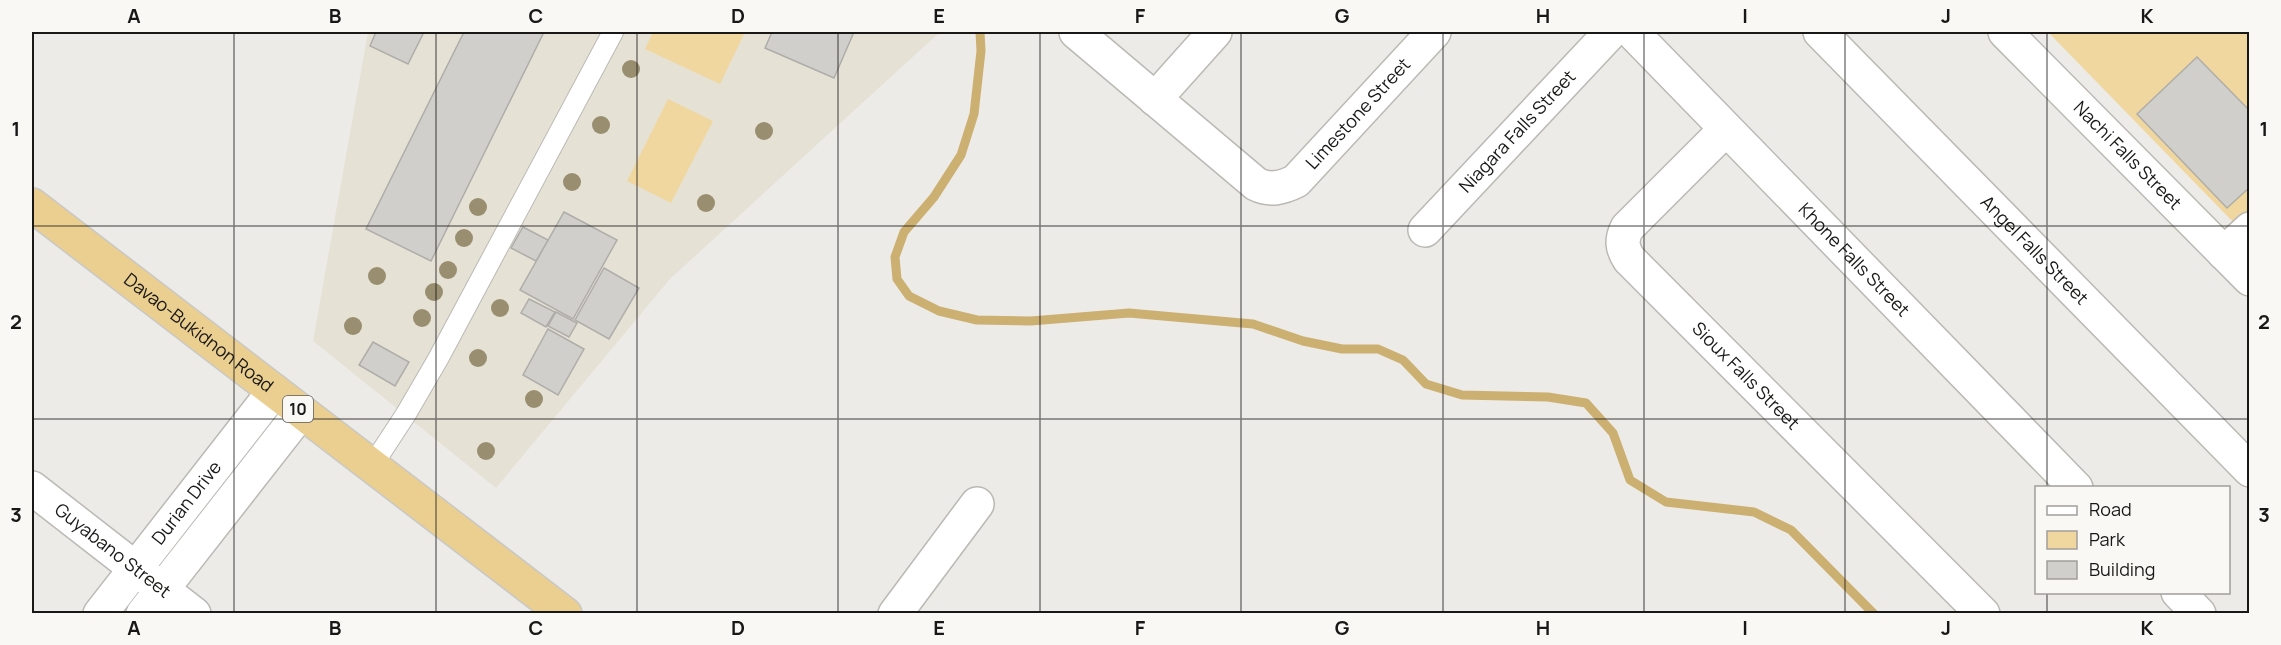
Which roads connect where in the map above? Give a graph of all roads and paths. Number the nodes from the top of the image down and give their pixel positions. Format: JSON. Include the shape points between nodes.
{"nodes":[{"id":1,"x":613,"y":32,"type":"edge"},
{"id":2,"x":1076,"y":32,"type":"edge"},
{"id":3,"x":1215,"y":32,"type":"edge"},
{"id":4,"x":1434,"y":32,"type":"edge"},
{"id":5,"x":1611,"y":32,"type":"edge"},
{"id":6,"x":1632,"y":32,"type":"edge"},
{"id":7,"x":1820,"y":32,"type":"edge"},
{"id":8,"x":2005,"y":32,"type":"edge"},
{"id":9,"x":1155,"y":99,"type":"junction"},
{"id":10,"x":1726,"y":129,"type":"junction"},
{"id":11,"x":32,"y":205,"type":"edge"},
{"id":12,"x":2250,"y":229,"type":"edge"},
{"id":13,"x":1425,"y":230,"type":"dead end"},
{"id":14,"x":2224,"y":253,"type":"junction"},
{"id":15,"x":2250,"y":279,"type":"edge"},
{"id":16,"x":274,"y":391,"type":"junction"},
{"id":17,"x":301,"y":412,"type":"junction"},
{"id":18,"x":372,"y":466,"type":"junction"},
{"id":19,"x":2250,"y":470,"type":"edge"},
{"id":20,"x":206,"y":477,"type":"junction"},
{"id":21,"x":2074,"y":486,"type":"edge"},
{"id":22,"x":32,"y":488,"type":"edge"},
{"id":23,"x":233,"y":498,"type":"junction"},
{"id":24,"x":977,"y":504,"type":"dead end"},
{"id":25,"x":135,"y":568,"type":"junction"},
{"id":26,"x":2180,"y":594,"type":"edge"},
{"id":27,"x":153,"y":601,"type":"edge"},
{"id":28,"x":100,"y":614,"type":"edge"},
{"id":29,"x":194,"y":614,"type":"edge"},
{"id":30,"x":565,"y":614,"type":"edge"},
{"id":31,"x":895,"y":614,"type":"edge"},
{"id":32,"x":1983,"y":614,"type":"edge"},
{"id":33,"x":2199,"y":614,"type":"edge"}],
"edges":[{"from":1,"to":18,"type":"lane","via":[[438,359]]},
{"from":2,"to":9,"type":"street"},
{"from":3,"to":9,"type":"street"},
{"from":4,"to":9,"type":"street","name":"Limestone Street","via":[[1296,181],[1277,188],[1256,184]]},
{"from":5,"to":13,"type":"street","name":"Niagara Falls Street"},
{"from":6,"to":10,"type":"street","name":"Khone Falls Street"},
{"from":7,"to":19,"type":"street","name":"Angel Falls Street"},
{"from":8,"to":14,"type":"street","name":"Nachi Falls Street"},
{"from":10,"to":21,"type":"street","name":"Khone Falls Street"},
{"from":10,"to":32,"type":"street","name":"Sioux Falls Street","via":[[1627,228],[1622,236],[1624,251]]},
{"from":11,"to":16,"type":"highway","name":"Davao-Bukidnon Road","number":"10"},
{"from":12,"to":14,"type":"street"},
{"from":14,"to":15,"type":"street","name":"Nachi Falls Street"},
{"from":16,"to":17,"type":"highway","name":"Davao-Bukidnon Road","number":"10"},
{"from":16,"to":20,"type":"street","name":"Durian Drive"},
{"from":17,"to":18,"type":"highway","name":"Davao-Bukidnon Road","number":"10"},
{"from":17,"to":23,"type":"street","name":"Durian Drive"},
{"from":18,"to":30,"type":"highway","name":"Davao-Bukidnon Road","number":"10"},
{"from":20,"to":23,"type":"street"},
{"from":20,"to":25,"type":"street","name":"Durian Drive"},
{"from":22,"to":25,"type":"street","name":"Guyabano Street"},
{"from":23,"to":27,"type":"street","name":"Durian Drive"},
{"from":24,"to":31,"type":"street"},
{"from":25,"to":27,"type":"street","name":"Guyabano Street"},
{"from":25,"to":28,"type":"street","name":"Durian Drive"},
{"from":26,"to":33,"type":"street"},
{"from":27,"to":29,"type":"street","name":"Guyabano Street"}]}
